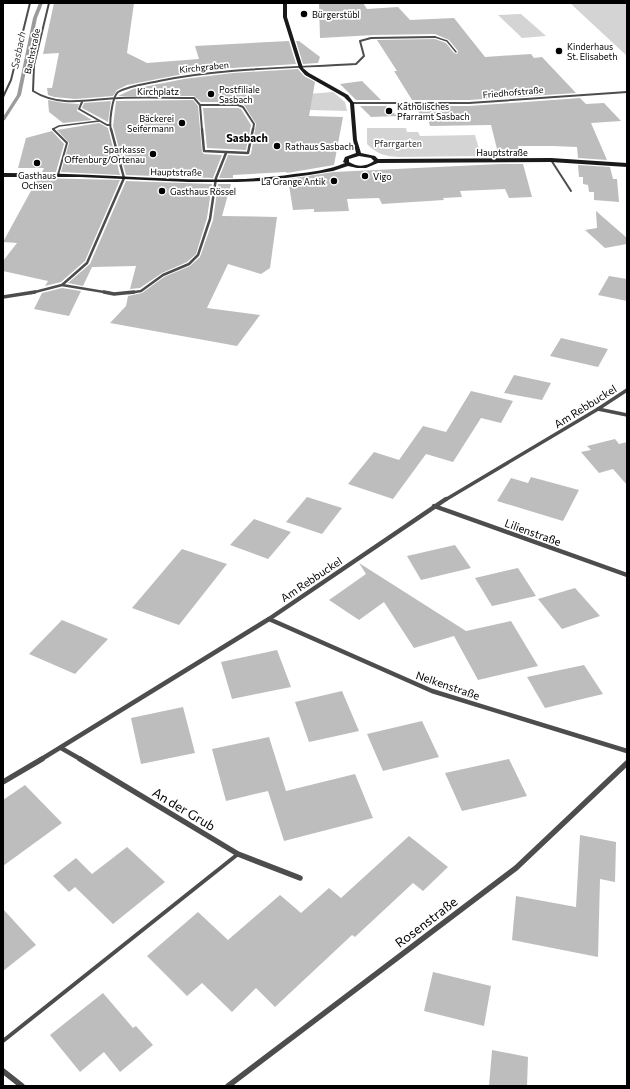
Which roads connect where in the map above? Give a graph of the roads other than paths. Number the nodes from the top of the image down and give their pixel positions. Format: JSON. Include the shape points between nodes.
{"nodes":[{"id":1,"x":30,"y":3,"type":"edge"},
{"id":2,"x":49,"y":3,"type":"edge"},
{"id":3,"x":285,"y":3,"type":"edge"},
{"id":4,"x":435,"y":37,"type":"joint"},
{"id":5,"x":456,"y":52,"type":"dead end"},
{"id":6,"x":301,"y":68,"type":"junction"},
{"id":7,"x":627,"y":92,"type":"edge"},
{"id":8,"x":3,"y":97,"type":"edge"},
{"id":9,"x":114,"y":99,"type":"junction"},
{"id":10,"x":82,"y":102,"type":"junction"},
{"id":11,"x":352,"y":103,"type":"junction"},
{"id":12,"x":200,"y":105,"type":"junction"},
{"id":13,"x":100,"y":121,"type":"junction"},
{"id":14,"x":110,"y":125,"type":"junction"},
{"id":15,"x":226,"y":153,"type":"junction"},
{"id":16,"x":359,"y":154,"type":"junction"},
{"id":17,"x":551,"y":160,"type":"junction"},
{"id":18,"x":376,"y":161,"type":"junction"},
{"id":19,"x":348,"y":164,"type":"junction"},
{"id":20,"x":627,"y":165,"type":"edge"},
{"id":21,"x":3,"y":175,"type":"edge"},
{"id":22,"x":58,"y":175,"type":"junction"},
{"id":23,"x":124,"y":178,"type":"junction"},
{"id":24,"x":215,"y":181,"type":"junction"},
{"id":25,"x":570,"y":191,"type":"dead end"},
{"id":26,"x":62,"y":285,"type":"junction"},
{"id":27,"x":3,"y":297,"type":"edge"},
{"id":28,"x":627,"y":390,"type":"edge"},
{"id":29,"x":598,"y":409,"type":"junction"},
{"id":30,"x":627,"y":415,"type":"edge"},
{"id":31,"x":434,"y":506,"type":"junction"},
{"id":32,"x":627,"y":575,"type":"edge"},
{"id":33,"x":269,"y":619,"type":"junction"},
{"id":34,"x":61,"y":748,"type":"junction"},
{"id":35,"x":627,"y":751,"type":"edge"},
{"id":36,"x":627,"y":763,"type":"edge"},
{"id":37,"x":3,"y":782,"type":"edge"},
{"id":38,"x":238,"y":854,"type":"junction"},
{"id":39,"x":300,"y":878,"type":"dead end"},
{"id":40,"x":3,"y":1041,"type":"edge"},
{"id":41,"x":3,"y":1071,"type":"edge"},
{"id":42,"x":22,"y":1086,"type":"edge"},
{"id":43,"x":228,"y":1086,"type":"edge"}],
"edges":[{"from":1,"to":8,"type":"street","via":[[11,80]]},
{"from":2,"to":10,"type":"street","name":"Bachstraße","via":[[34,65],[33,91],[44,98]]},
{"from":3,"to":6,"type":"street","via":[[285,17]]},
{"from":4,"to":5,"type":"lane","via":[[447,41]]},
{"from":4,"to":6,"type":"street","name":"Kirchgraben","via":[[360,41],[364,56],[356,64]]},
{"from":6,"to":9,"type":"street","name":"Kirchgraben","via":[[195,74],[132,86],[117,93]]},
{"from":6,"to":11,"type":"street","via":[[342,93]]},
{"from":7,"to":11,"type":"street","name":"Friedhofstraße","via":[[469,103]]},
{"from":9,"to":10,"type":"street","name":"Bachstraße"},
{"from":9,"to":12,"type":"street","name":"Kirchplatz","via":[[194,98]]},
{"from":9,"to":14,"type":"street"},
{"from":10,"to":13,"type":"street","via":[[79,109]]},
{"from":11,"to":16,"type":"street","via":[[355,140]]},
{"from":12,"to":15,"type":"street","name":"Kirchplatz","via":[[204,151]]},
{"from":12,"to":15,"type":"street","name":"Kirchplatz","via":[[238,105],[243,107],[254,124],[248,153]]},
{"from":13,"to":14,"type":"street"},
{"from":13,"to":22,"type":"lane","via":[[53,129],[67,143]]},
{"from":14,"to":23,"type":"street"},
{"from":15,"to":24,"type":"street"},
{"from":16,"to":18,"type":"street","name":"Hauptstraße","via":[[373,157]]},
{"from":16,"to":19,"type":"street","name":"Hauptstraße","via":[[347,158]]},
{"from":17,"to":18,"type":"street","name":"Hauptstraße"},
{"from":17,"to":20,"type":"street","name":"Hauptstraße"},
{"from":17,"to":25,"type":"lane"},
{"from":18,"to":19,"type":"street","name":"Hauptstraße","via":[[366,167]]},
{"from":19,"to":24,"type":"street","name":"Hauptstraße","via":[[306,174]]},
{"from":21,"to":22,"type":"street","name":"Hauptstraße"},
{"from":22,"to":23,"type":"street","name":"Hauptstraße"},
{"from":23,"to":24,"type":"street","name":"Hauptstraße"},
{"from":23,"to":26,"type":"street","via":[[87,262]]},
{"from":24,"to":26,"type":"street","via":[[210,219],[198,255],[189,264],[163,275],[141,291],[126,294]]},
{"from":26,"to":27,"type":"street","via":[[33,293]]},
{"from":28,"to":29,"type":"street","name":"Am Rebbuckel"},
{"from":29,"to":30,"type":"street"},
{"from":29,"to":31,"type":"street","name":"Am Rebbuckel"},
{"from":31,"to":32,"type":"street","name":"Lilienstraße"},
{"from":31,"to":33,"type":"street","name":"Am Rebbuckel"},
{"from":33,"to":34,"type":"street","name":"Am Rebbuckel"},
{"from":33,"to":35,"type":"street","name":"Nelkenstraße","via":[[432,691]]},
{"from":34,"to":37,"type":"street","name":"Am Rebbuckel"},
{"from":34,"to":38,"type":"street","name":"An der Grub"},
{"from":36,"to":43,"type":"street","name":"Rosenstraße","via":[[516,868]]},
{"from":38,"to":39,"type":"street","name":"An der Grub"},
{"from":38,"to":40,"type":"lane"},
{"from":41,"to":42,"type":"street"}]}
